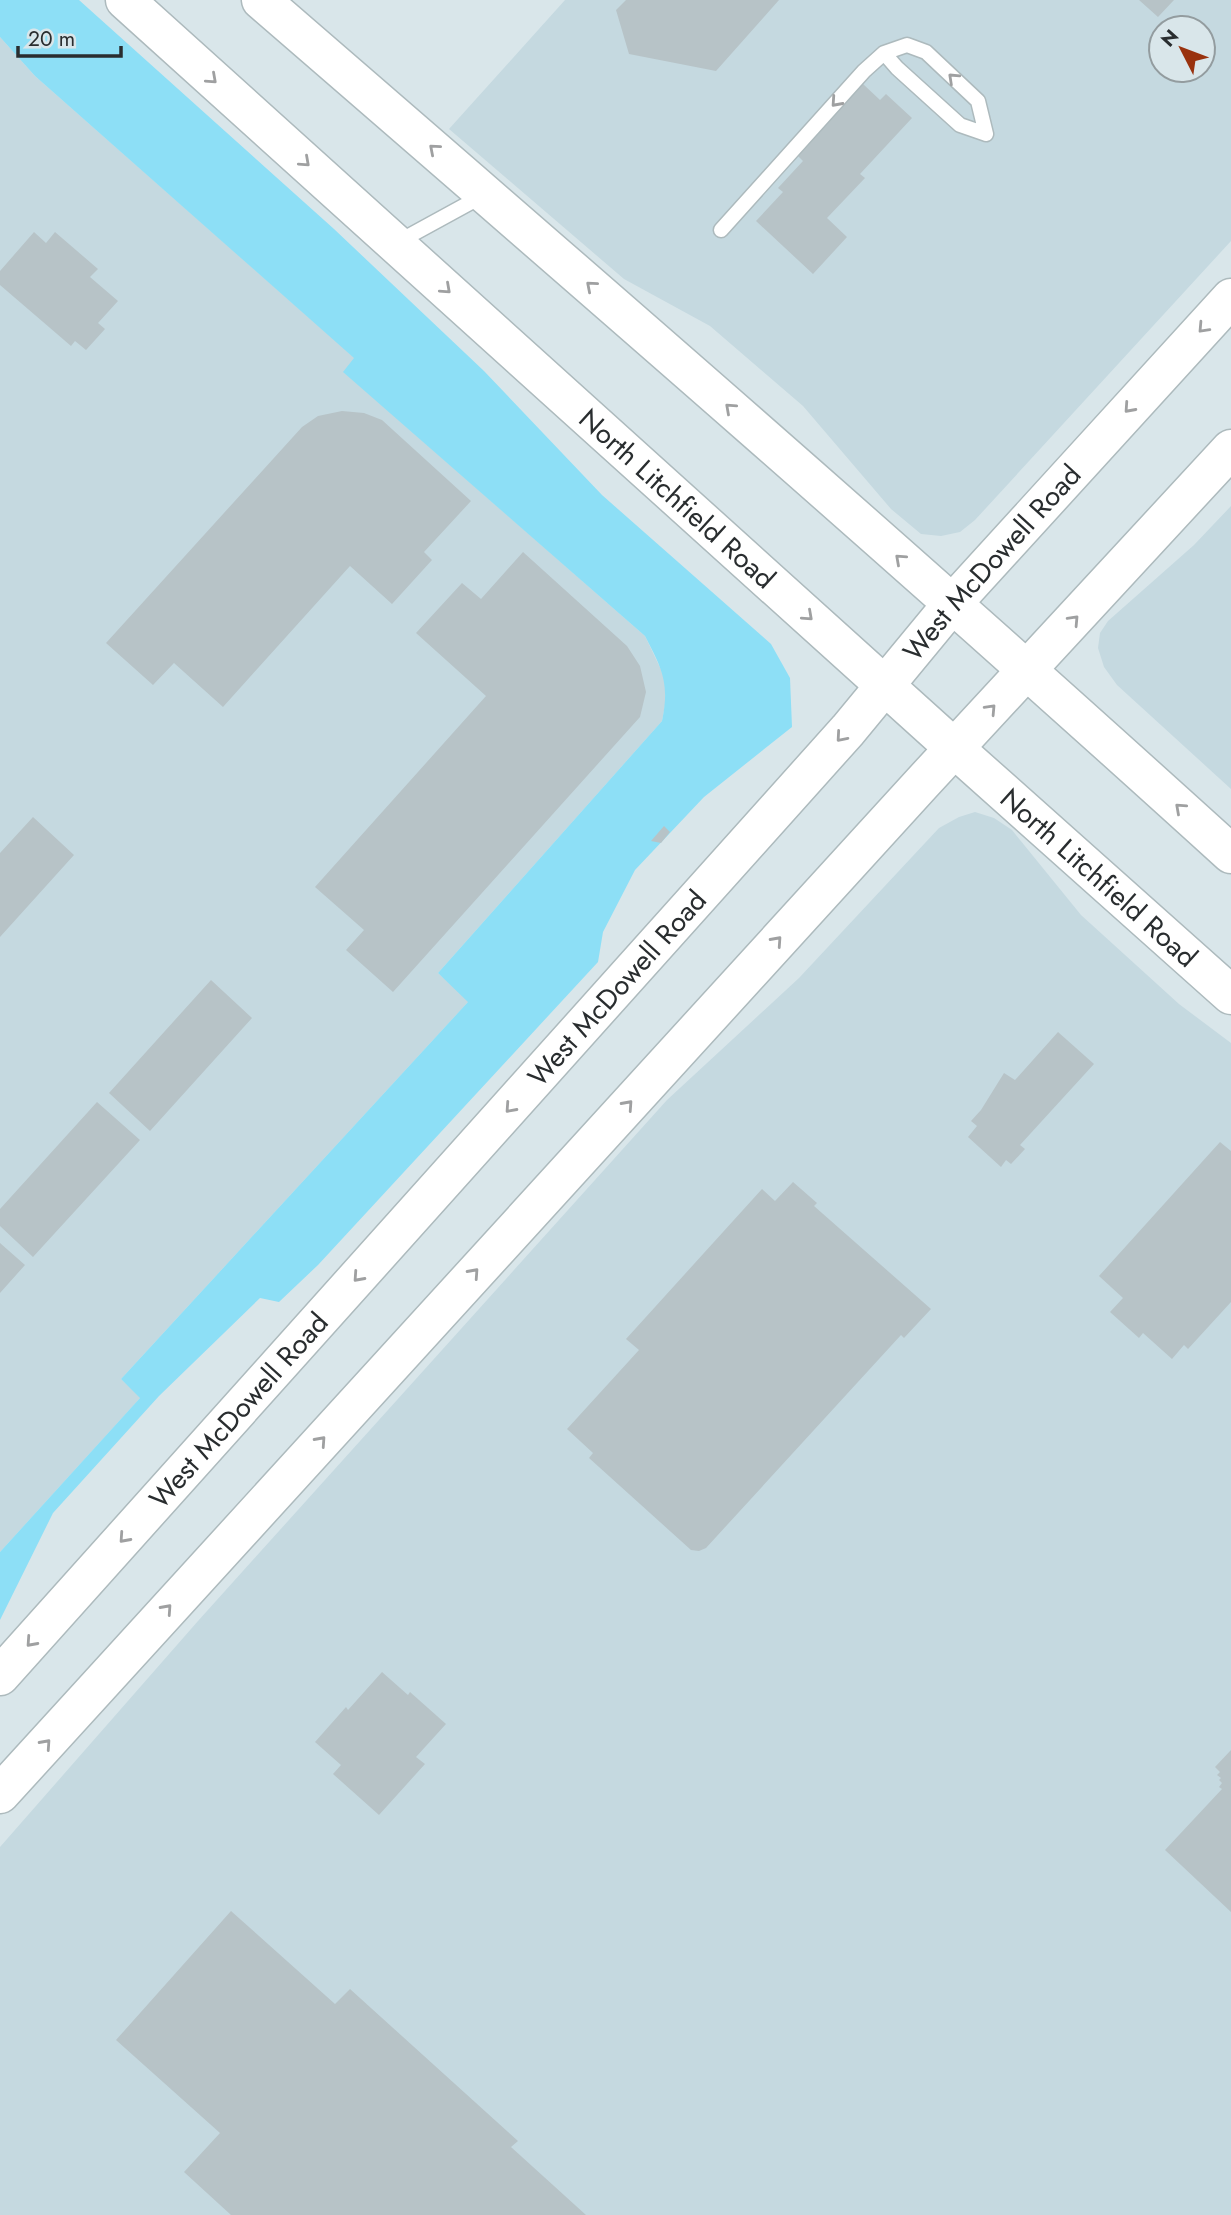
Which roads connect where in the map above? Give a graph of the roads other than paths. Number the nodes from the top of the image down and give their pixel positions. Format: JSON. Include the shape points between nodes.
{"nodes":[{"id":1,"x":125,"y":0,"type":"edge"},
{"id":2,"x":261,"y":0,"type":"edge"},
{"id":3,"x":884,"y":53,"type":"junction"},
{"id":4,"x":485,"y":194,"type":"junction"},
{"id":5,"x":721,"y":230,"type":"dead end"},
{"id":6,"x":395,"y":243,"type":"junction"},
{"id":7,"x":1231,"y":298,"type":"edge"},
{"id":8,"x":1231,"y":449,"type":"edge"},
{"id":9,"x":951,"y":604,"type":"junction"},
{"id":10,"x":1027,"y":670,"type":"junction"},
{"id":11,"x":884,"y":684,"type":"junction"},
{"id":12,"x":954,"y":748,"type":"junction"},
{"id":13,"x":1231,"y":854,"type":"edge"},
{"id":14,"x":1231,"y":995,"type":"edge"},
{"id":15,"x":0,"y":1676,"type":"edge"},
{"id":16,"x":0,"y":1794,"type":"edge"}],
"edges":[{"from":1,"to":6,"type":"main road","name":"North Litchfield Road","one_way":true},
{"from":4,"to":2,"type":"main road","one_way":true},
{"from":3,"to":3,"type":"lane","one_way":true,"via":[[960,125],[986,134],[978,101],[926,52],[907,45]]},
{"from":3,"to":5,"type":"lane","one_way":true},
{"from":4,"to":6,"type":"lane"},
{"from":9,"to":4,"type":"main road","one_way":true},
{"from":6,"to":11,"type":"main road","name":"North Litchfield Road","one_way":true},
{"from":7,"to":9,"type":"main road","name":"West McDowell Road","one_way":true},
{"from":10,"to":8,"type":"main road","one_way":true},
{"from":9,"to":10,"type":"main road"},
{"from":9,"to":11,"type":"main road","name":"West McDowell Road"},
{"from":12,"to":10,"type":"main road","one_way":true},
{"from":13,"to":10,"type":"main road","one_way":true},
{"from":11,"to":12,"type":"main road","name":"North Litchfield Road"},
{"from":11,"to":15,"type":"main road","name":"West McDowell Road","one_way":true,"via":[[848,730]]},
{"from":12,"to":14,"type":"main road","name":"North Litchfield Road"},
{"from":16,"to":12,"type":"main road","one_way":true}]}
